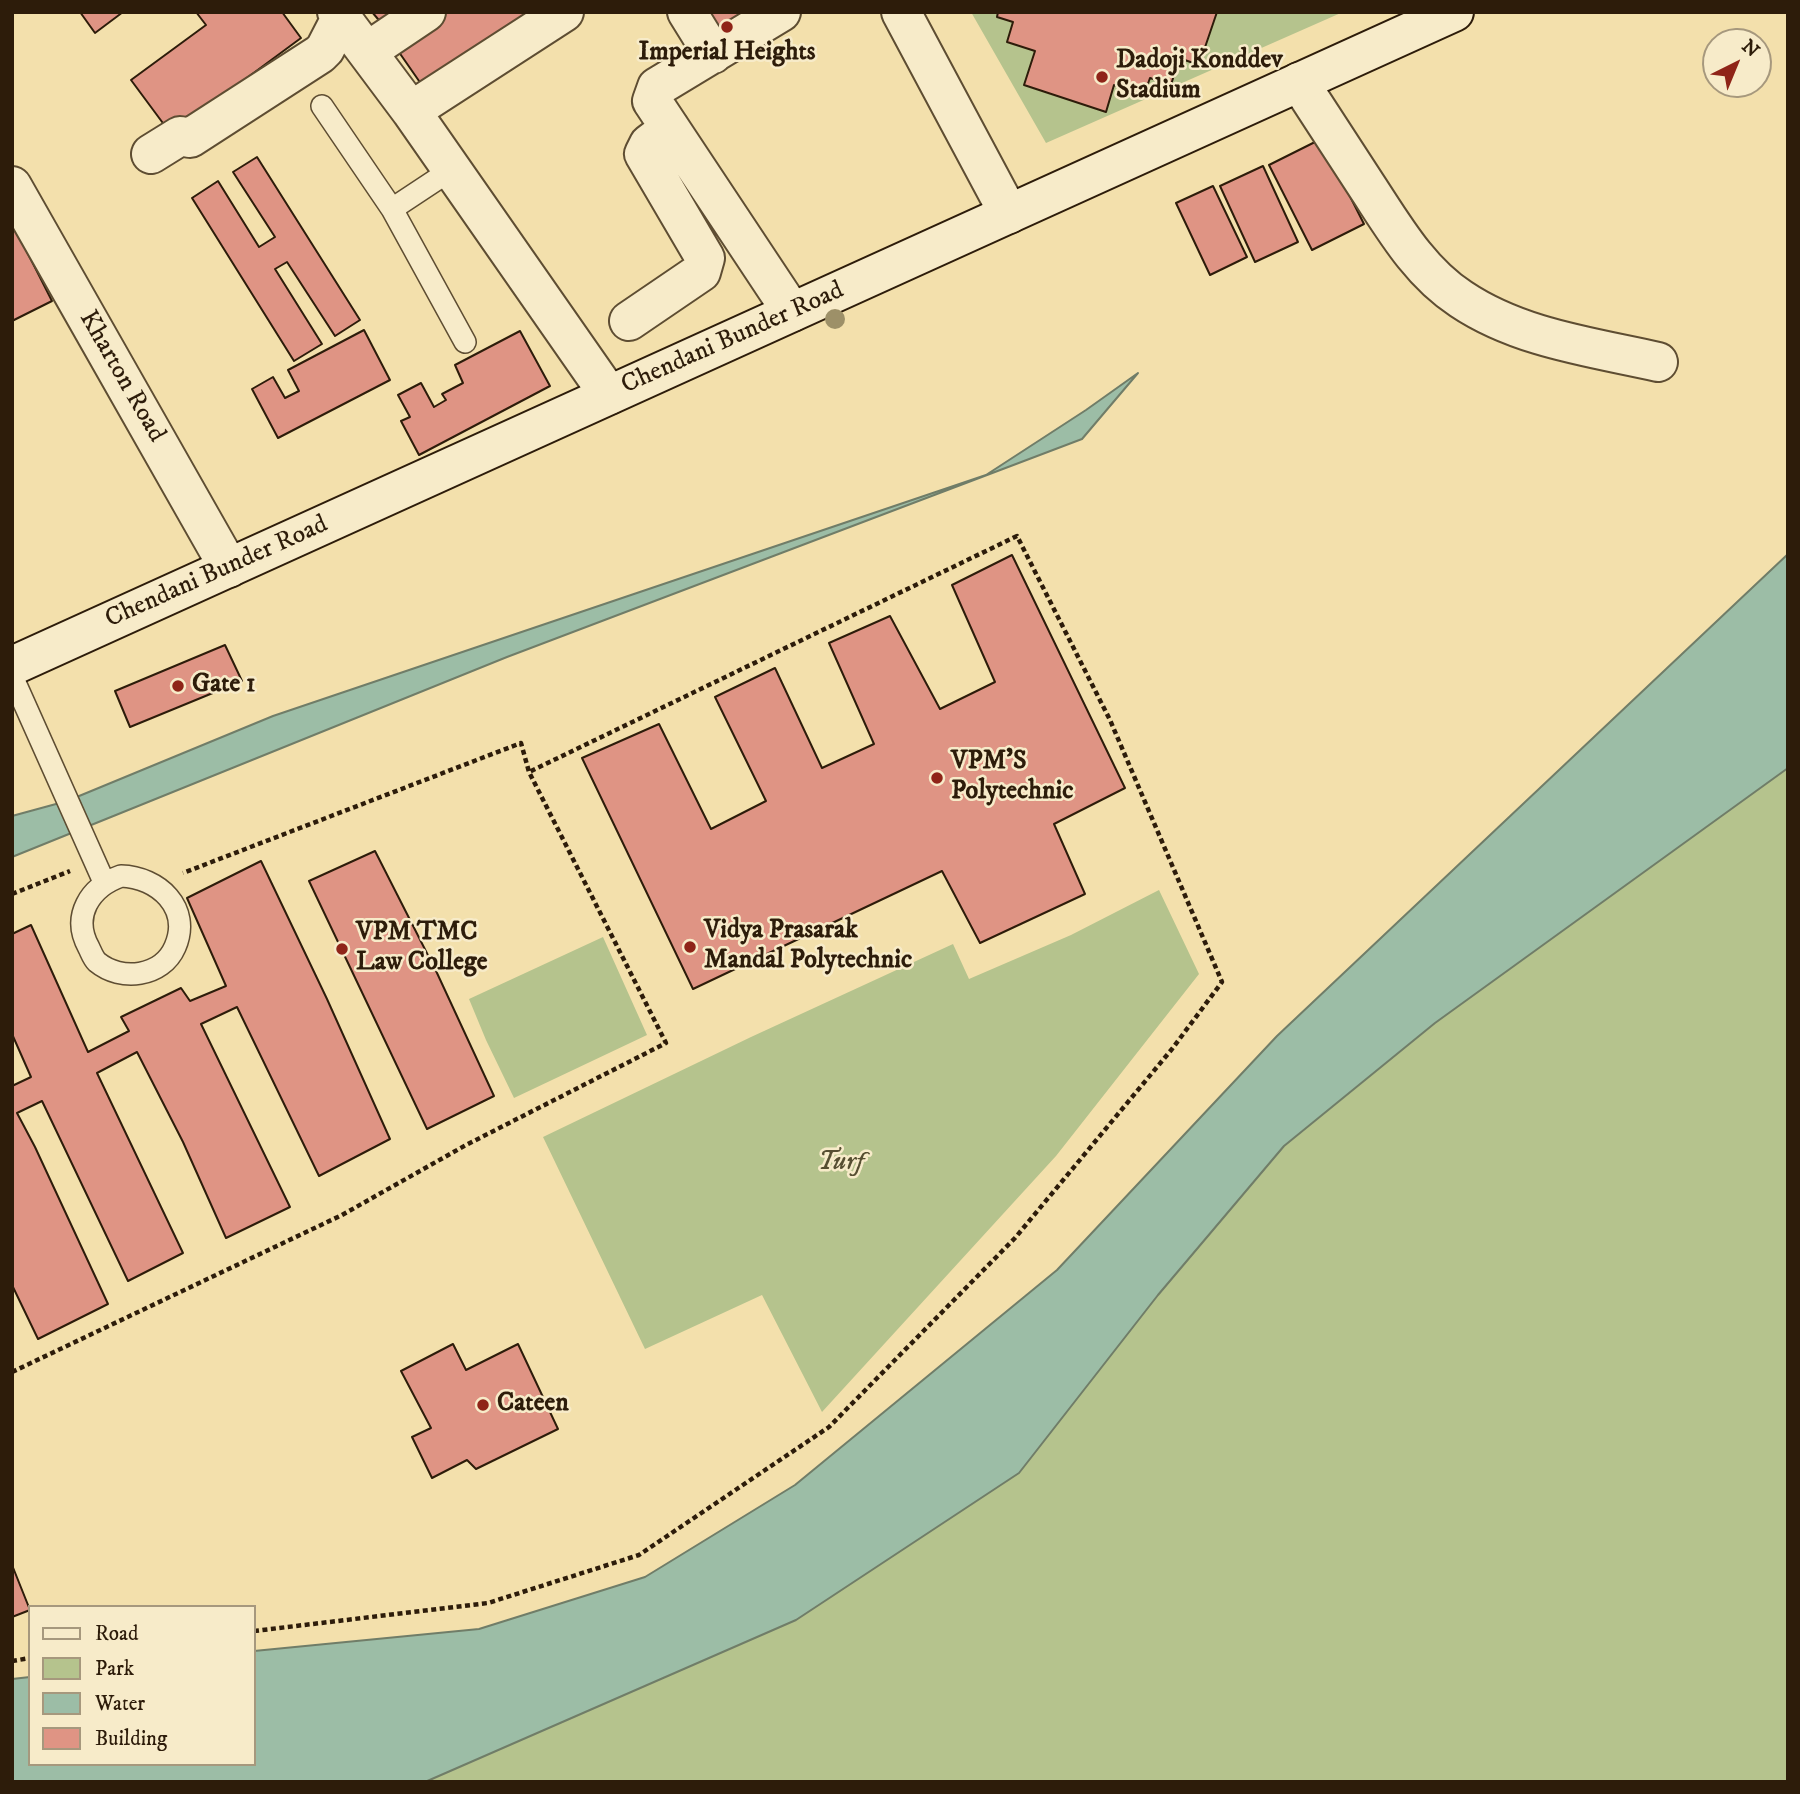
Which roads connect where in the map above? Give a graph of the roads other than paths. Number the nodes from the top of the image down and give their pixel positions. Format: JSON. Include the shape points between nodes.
{"nodes":[{"id":1,"x":426,"y":12,"type":"edge"},
{"id":2,"x":687,"y":12,"type":"edge"},
{"id":3,"x":781,"y":12,"type":"edge"},
{"id":4,"x":901,"y":12,"type":"edge"},
{"id":5,"x":1454,"y":12,"type":"edge"},
{"id":6,"x":339,"y":15,"type":"edge"},
{"id":7,"x":559,"y":30,"type":"edge"},
{"id":8,"x":368,"y":51,"type":"junction"},
{"id":9,"x":713,"y":54,"type":"junction"},
{"id":10,"x":1299,"y":82,"type":"junction"},
{"id":11,"x":322,"y":106,"type":"dead end"},
{"id":12,"x":416,"y":119,"type":"junction"},
{"id":13,"x":670,"y":128,"type":"junction"},
{"id":14,"x":151,"y":154,"type":"dead end"},
{"id":15,"x":451,"y":170,"type":"junction"},
{"id":16,"x":12,"y":186,"type":"edge"},
{"id":17,"x":392,"y":209,"type":"junction"},
{"id":18,"x":1009,"y":214,"type":"junction"},
{"id":19,"x":792,"y":312,"type":"junction"},
{"id":20,"x":629,"y":321,"type":"dead end"},
{"id":21,"x":465,"y":342,"type":"dead end"},
{"id":22,"x":1658,"y":362,"type":"dead end"},
{"id":23,"x":609,"y":395,"type":"junction"},
{"id":24,"x":229,"y":568,"type":"junction"},
{"id":25,"x":12,"y":666,"type":"edge"},
{"id":26,"x":12,"y":676,"type":"edge"},
{"id":27,"x":104,"y":882,"type":"junction"}],
"edges":[{"from":1,"to":8,"type":"street"},
{"from":2,"to":9,"type":"street"},
{"from":3,"to":9,"type":"street"},
{"from":4,"to":18,"type":"street"},
{"from":5,"to":10,"type":"street","name":"Chendani Bunder Road"},
{"from":6,"to":8,"type":"street"},
{"from":6,"to":14,"type":"street","via":[[320,54],[190,138],[180,136]]},
{"from":7,"to":12,"type":"street"},
{"from":8,"to":12,"type":"street"},
{"from":9,"to":13,"type":"street","via":[[657,87],[652,101]]},
{"from":10,"to":18,"type":"street","name":"Chendani Bunder Road"},
{"from":10,"to":22,"type":"street","via":[[1401,239],[1430,274],[1461,299],[1547,337]]},
{"from":11,"to":17,"type":"lane"},
{"from":12,"to":15,"type":"street"},
{"from":13,"to":19,"type":"street"},
{"from":13,"to":20,"type":"street","via":[[649,144],[644,154],[705,258],[701,272]]},
{"from":15,"to":17,"type":"lane"},
{"from":15,"to":23,"type":"street"},
{"from":16,"to":24,"type":"street","name":"Kharton Road"},
{"from":17,"to":21,"type":"lane"},
{"from":18,"to":19,"type":"street","name":"Chendani Bunder Road"},
{"from":19,"to":23,"type":"street","name":"Chendani Bunder Road"},
{"from":23,"to":24,"type":"street","name":"Chendani Bunder Road"},
{"from":24,"to":25,"type":"street","name":"Chendani Bunder Road"},
{"from":26,"to":27,"type":"lane"},
{"from":27,"to":27,"type":"lane","via":[[84,909],[81,927],[96,961],[117,973],[143,974],[158,968],[180,935],[175,908],[164,890],[137,876]]}]}
